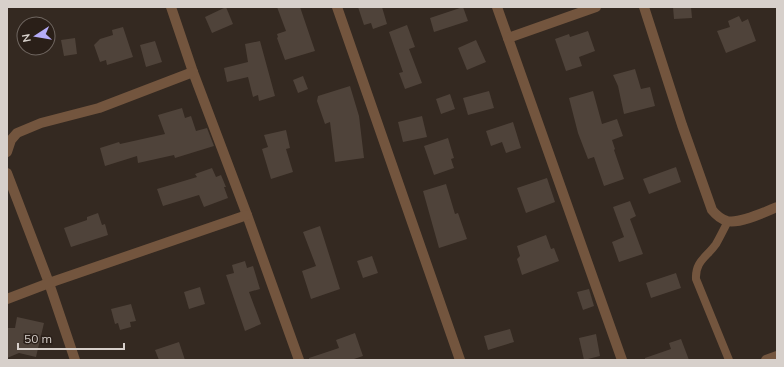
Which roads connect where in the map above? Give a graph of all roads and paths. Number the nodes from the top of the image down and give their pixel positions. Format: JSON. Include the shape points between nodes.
{"nodes":[{"id":1,"x":171,"y":7,"type":"edge"},
{"id":2,"x":337,"y":7,"type":"edge"},
{"id":3,"x":496,"y":7,"type":"edge"},
{"id":4,"x":596,"y":7,"type":"edge"},
{"id":5,"x":644,"y":7,"type":"edge"},
{"id":6,"x":508,"y":38,"type":"junction"},
{"id":7,"x":193,"y":72,"type":"junction"},
{"id":8,"x":7,"y":152,"type":"edge"},
{"id":9,"x":7,"y":173,"type":"edge"},
{"id":10,"x":777,"y":207,"type":"edge"},
{"id":11,"x":247,"y":216,"type":"junction"},
{"id":12,"x":728,"y":221,"type":"junction"},
{"id":13,"x":49,"y":283,"type":"junction"},
{"id":14,"x":7,"y":299,"type":"edge"},
{"id":15,"x":777,"y":356,"type":"edge"},
{"id":16,"x":75,"y":360,"type":"edge"},
{"id":17,"x":299,"y":360,"type":"edge"},
{"id":18,"x":460,"y":360,"type":"edge"},
{"id":19,"x":622,"y":360,"type":"edge"},
{"id":20,"x":729,"y":360,"type":"edge"},
{"id":21,"x":766,"y":360,"type":"edge"}],
"edges":[{"from":1,"to":7,"type":"street"},
{"from":2,"to":18,"type":"street"},
{"from":3,"to":6,"type":"street"},
{"from":4,"to":6,"type":"street"},
{"from":5,"to":12,"type":"street","via":[[712,210],[718,217]]},
{"from":6,"to":19,"type":"street"},
{"from":7,"to":8,"type":"street","via":[[99,108],[41,123],[17,133],[11,140]]},
{"from":7,"to":11,"type":"street"},
{"from":9,"to":13,"type":"street"},
{"from":10,"to":12,"type":"street","via":[[738,221]]},
{"from":11,"to":13,"type":"street"},
{"from":11,"to":17,"type":"street"},
{"from":12,"to":20,"type":"lane","via":[[715,244],[698,264],[696,279]]},
{"from":13,"to":14,"type":"street"},
{"from":13,"to":16,"type":"street"},
{"from":15,"to":21,"type":"street"}]}
